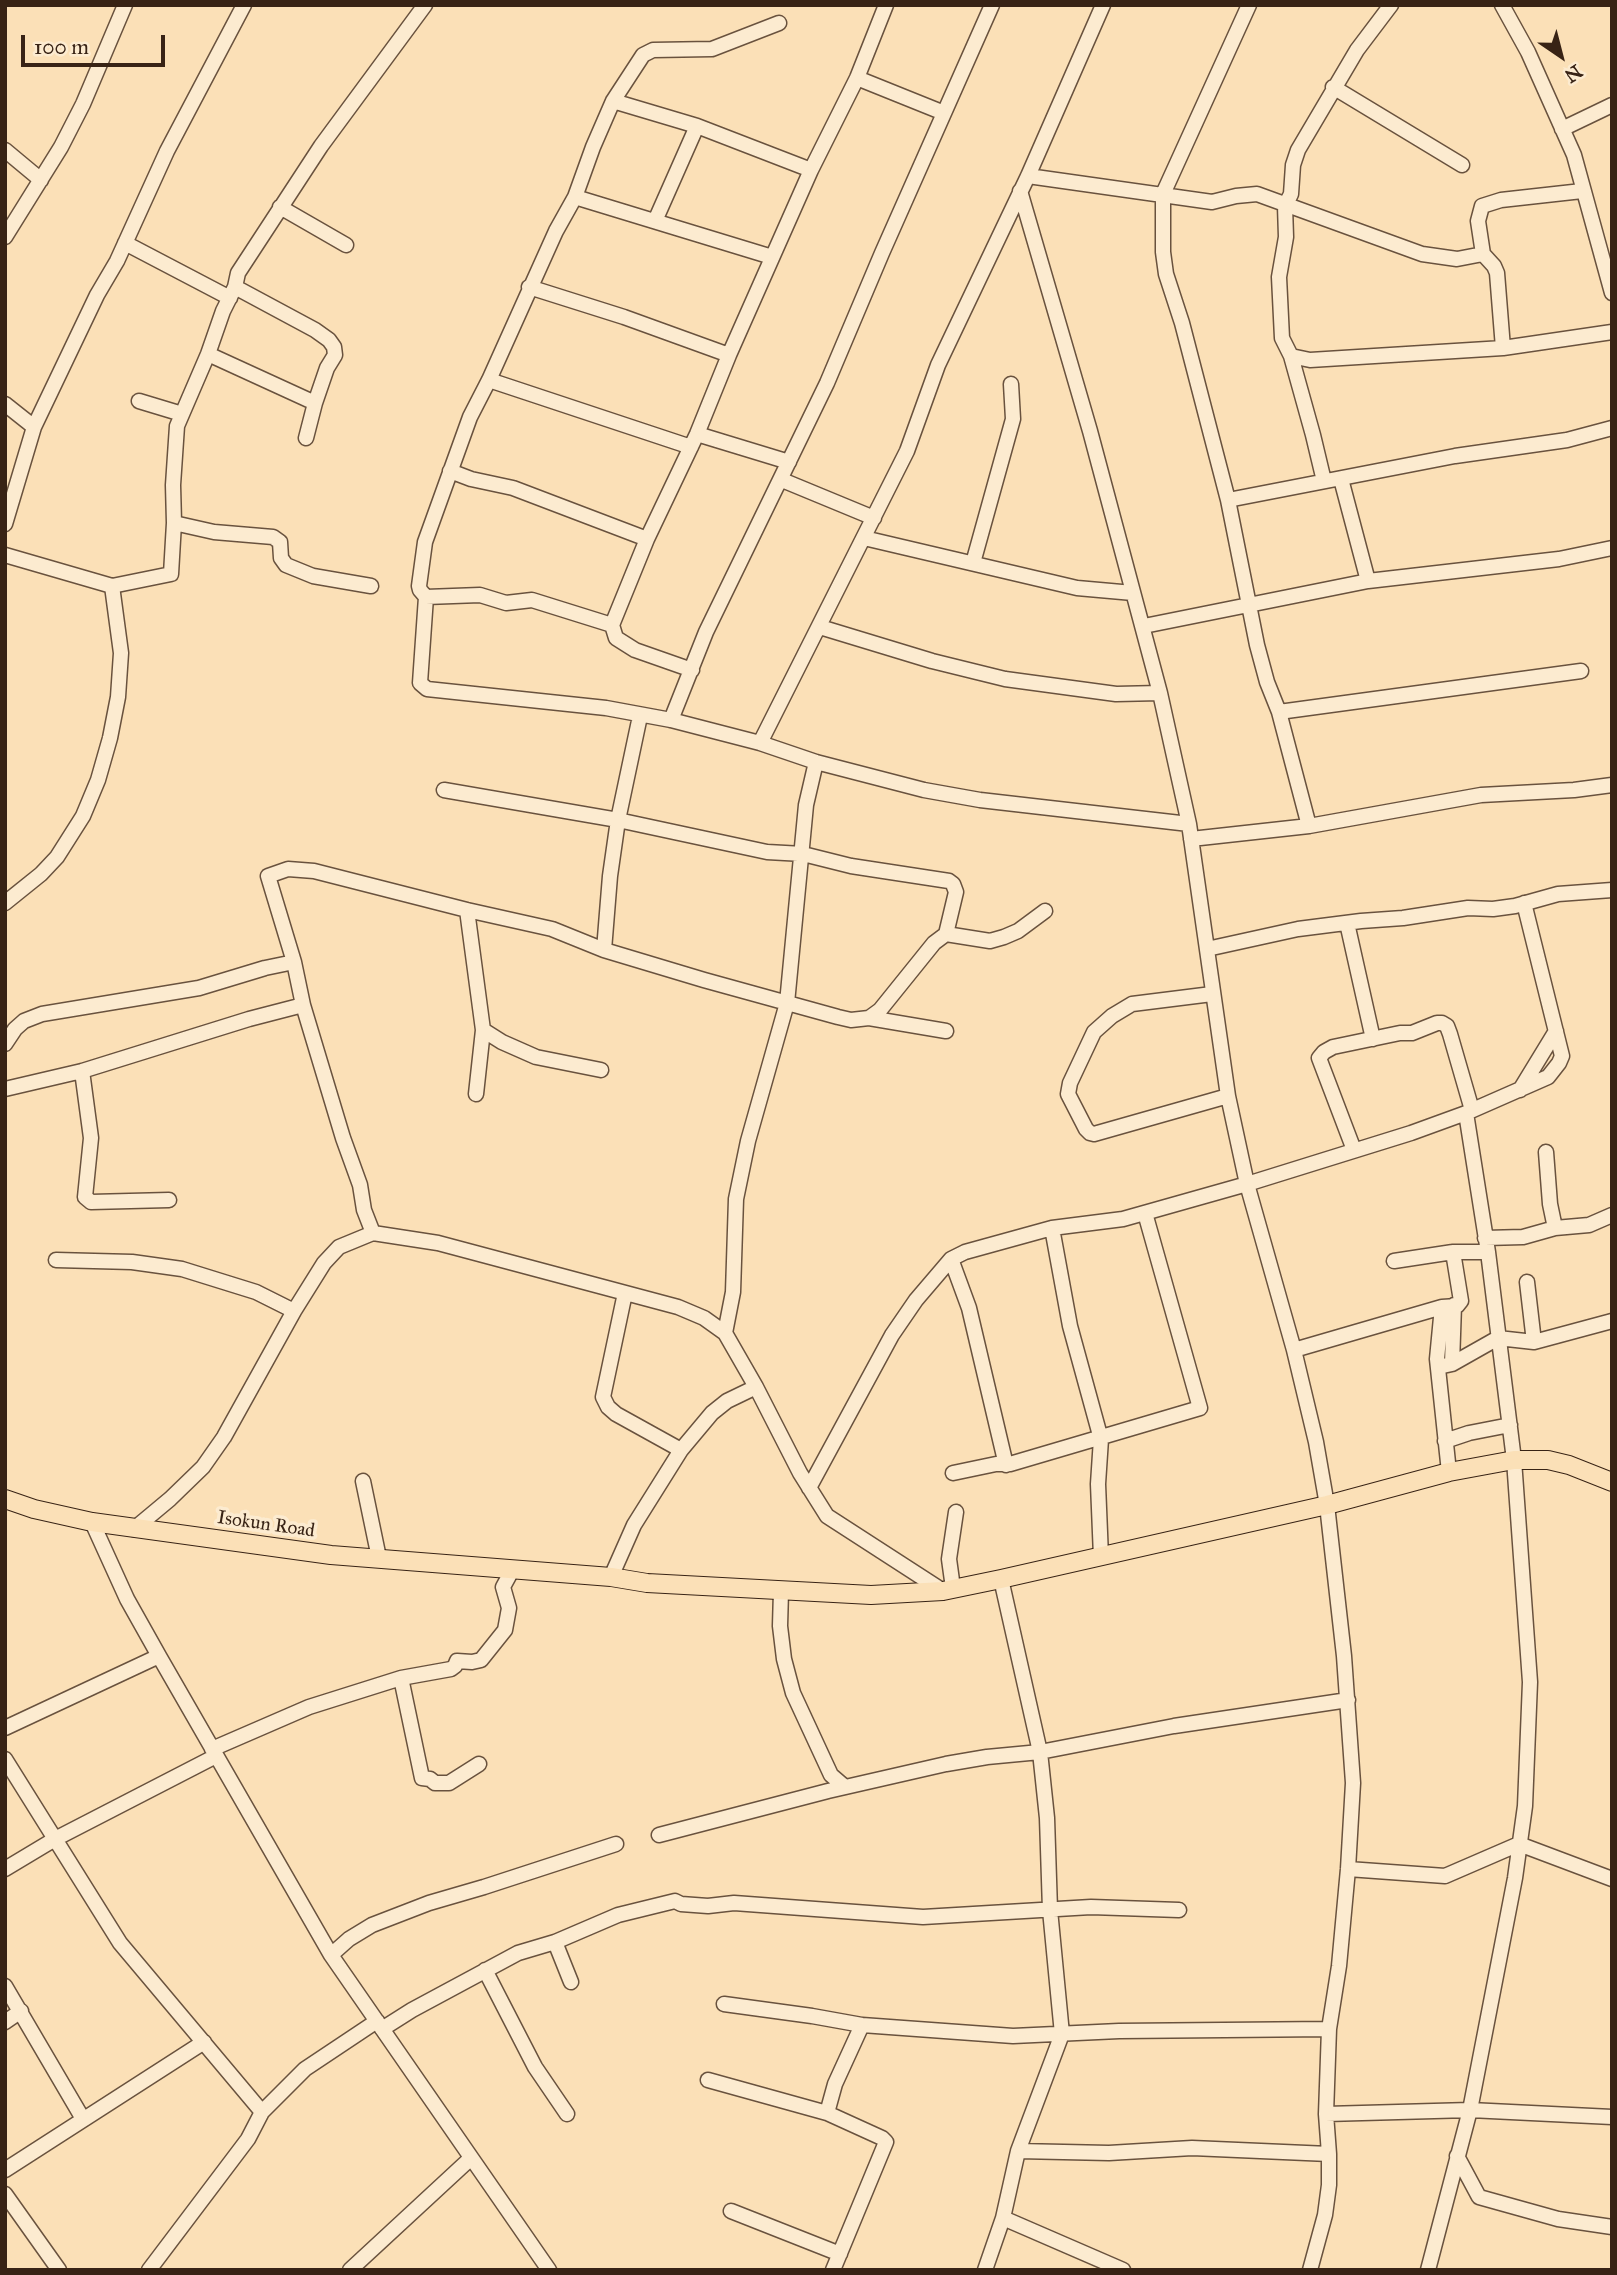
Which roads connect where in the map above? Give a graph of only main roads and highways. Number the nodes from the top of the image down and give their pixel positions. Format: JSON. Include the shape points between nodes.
{"nodes":[{"id":1,"x":1612,"y":1482,"type":"edge"},
{"id":2,"x":5,"y":1499,"type":"edge"}],
"edges":[{"from":1,"to":2,"type":"main road","name":"Isokun Road","via":[[1548,1460],[1514,1460],[1001,1579],[871,1595],[647,1583],[331,1555],[92,1522]]}]}
